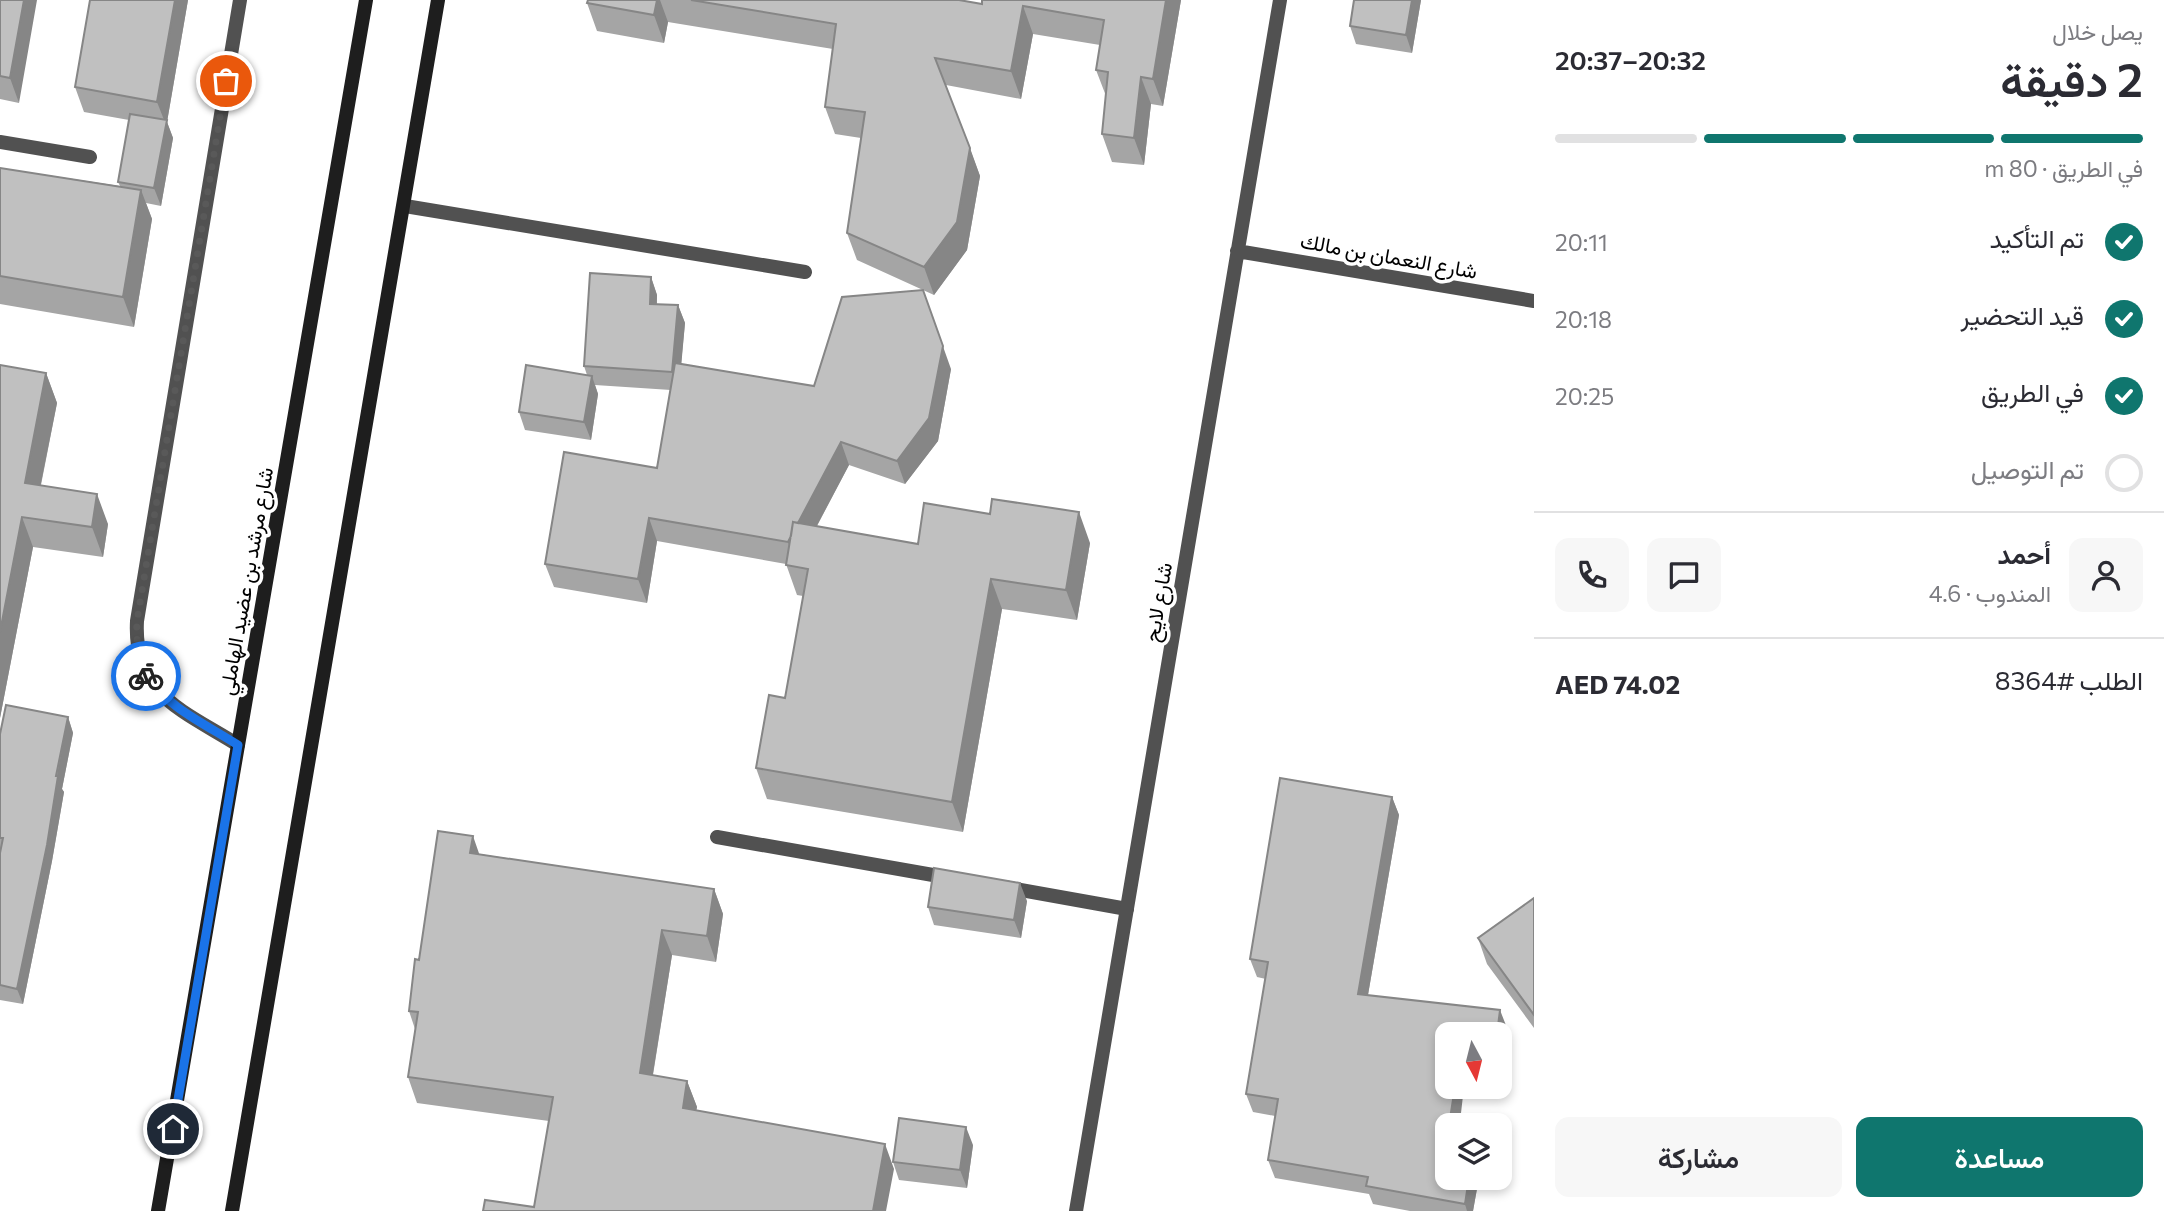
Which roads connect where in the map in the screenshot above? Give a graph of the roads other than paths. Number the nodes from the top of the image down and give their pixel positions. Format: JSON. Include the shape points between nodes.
{"nodes":[{"id":1,"x":240,"y":0,"type":"edge"},
{"id":2,"x":366,"y":0,"type":"edge"},
{"id":3,"x":438,"y":0,"type":"edge"},
{"id":4,"x":1280,"y":0,"type":"edge"},
{"id":5,"x":0,"y":142,"type":"edge"},
{"id":6,"x":90,"y":156,"type":"dead end"},
{"id":7,"x":405,"y":206,"type":"junction"},
{"id":8,"x":1237,"y":251,"type":"junction"},
{"id":9,"x":805,"y":272,"type":"dead end"},
{"id":10,"x":1534,"y":301,"type":"edge"},
{"id":11,"x":238,"y":745,"type":"junction"},
{"id":12,"x":718,"y":837,"type":"dead end"},
{"id":13,"x":963,"y":880,"type":"edge"},
{"id":14,"x":990,"y":885,"type":"edge"},
{"id":15,"x":1127,"y":909,"type":"junction"},
{"id":16,"x":159,"y":1211,"type":"edge"},
{"id":17,"x":232,"y":1211,"type":"edge"},
{"id":18,"x":1076,"y":1211,"type":"edge"}],
"edges":[{"from":1,"to":11,"type":"street","via":[[136,639],[139,659],[157,691]]},
{"from":2,"to":11,"type":"street","name":"شارع مرشد بن عضيد الهاملي"},
{"from":3,"to":7,"type":"street"},
{"from":4,"to":8,"type":"street","name":"شارع لايح"},
{"from":5,"to":6,"type":"street"},
{"from":7,"to":9,"type":"street"},
{"from":7,"to":17,"type":"street"},
{"from":8,"to":10,"type":"street","name":"شارع النعمان بن مالك"},
{"from":8,"to":15,"type":"street","name":"شارع لايح"},
{"from":11,"to":16,"type":"street","name":"شارع مرشد بن عضيد الهاملي"},
{"from":12,"to":13,"type":"street"},
{"from":14,"to":15,"type":"street"},
{"from":15,"to":18,"type":"street","name":"شارع لايح"}]}
